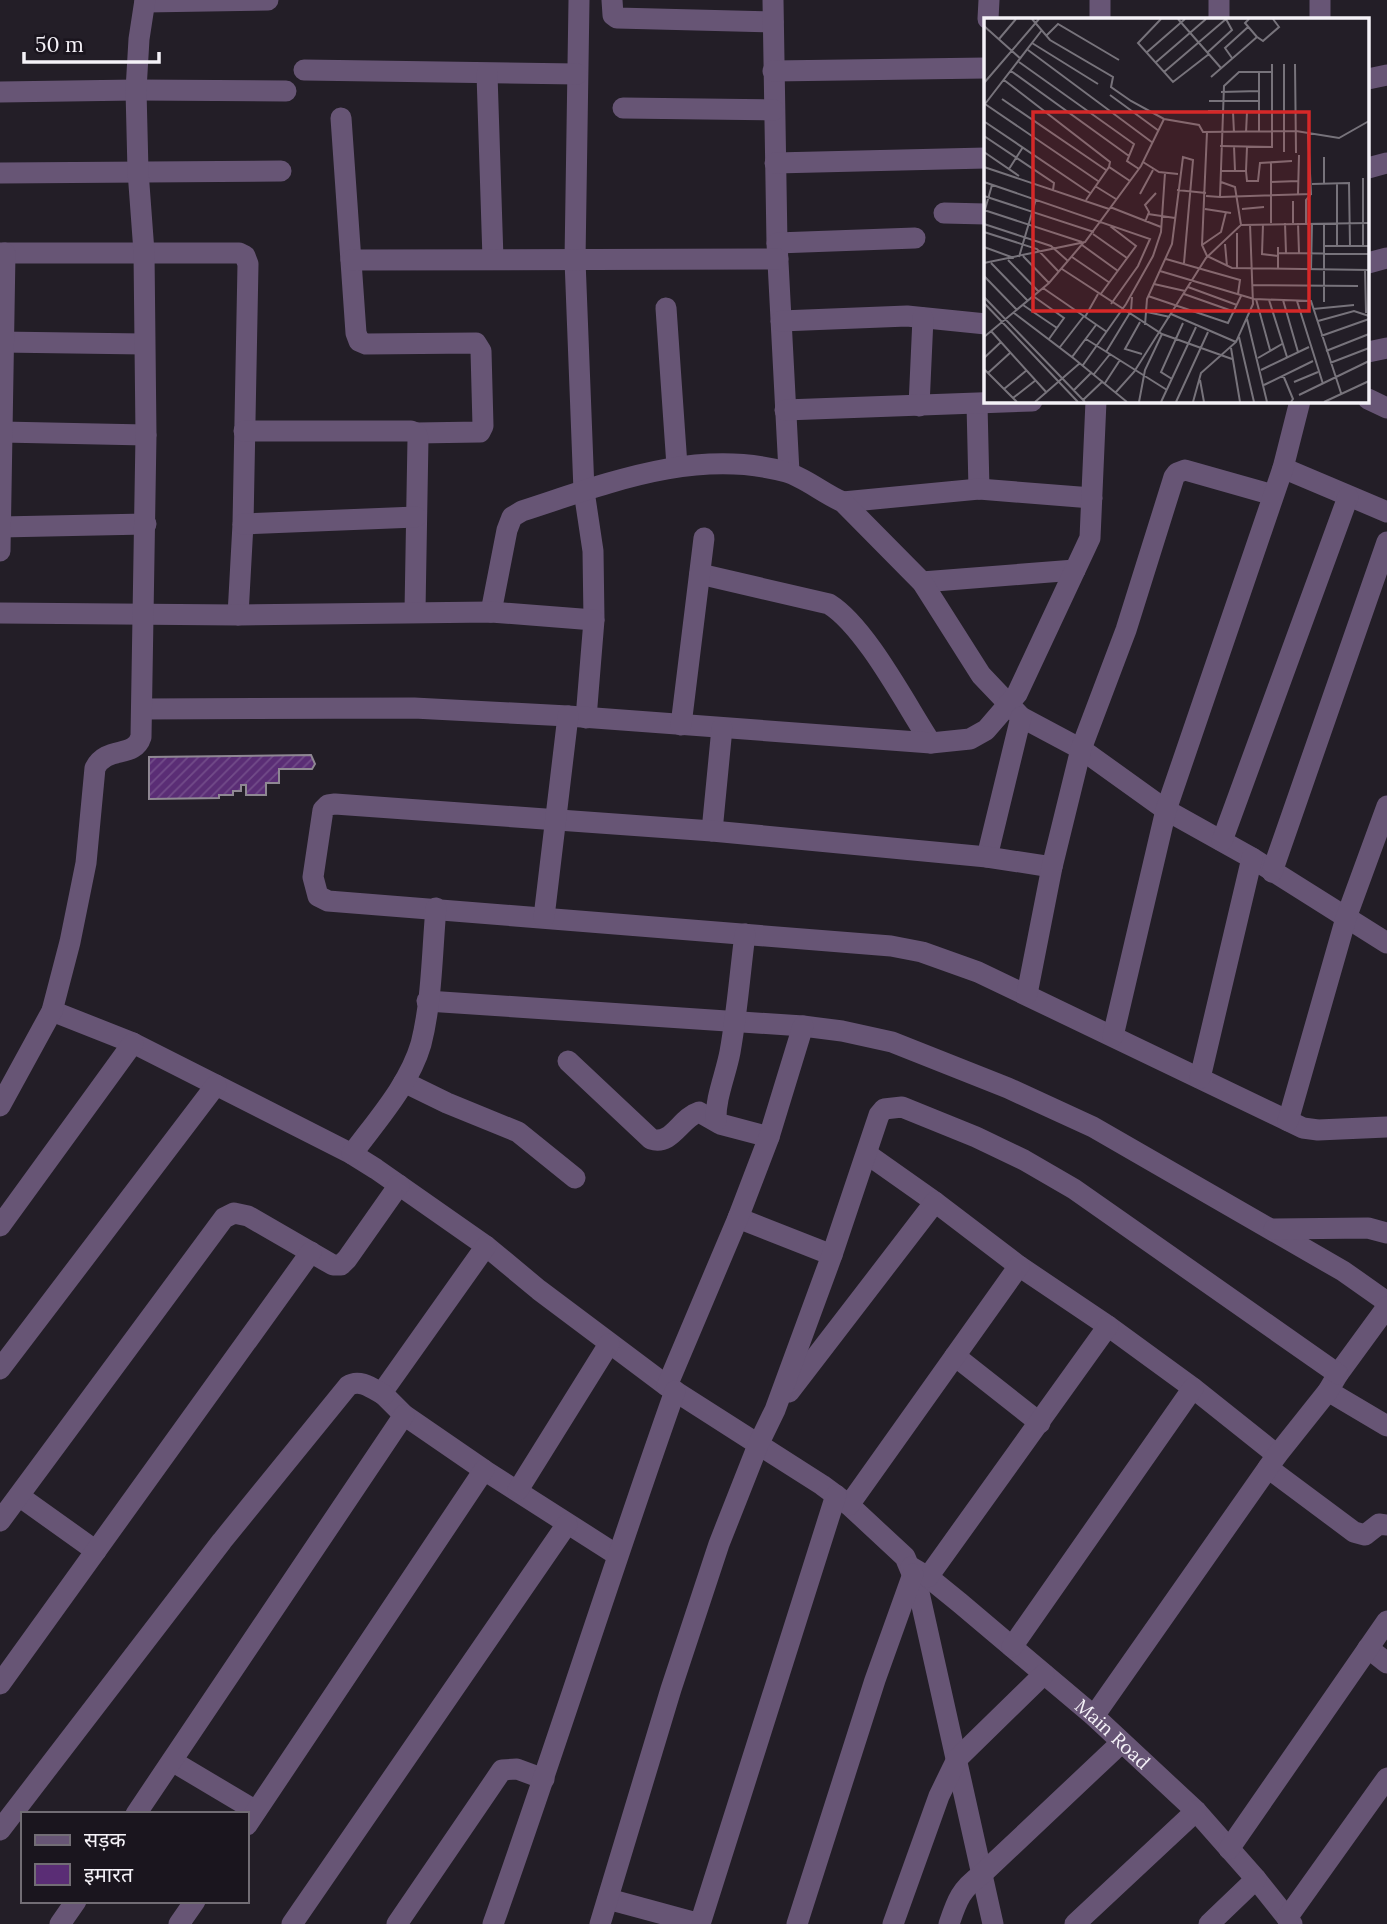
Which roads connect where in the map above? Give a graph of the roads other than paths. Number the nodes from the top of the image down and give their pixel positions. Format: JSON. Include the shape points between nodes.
{"nodes":[{"id":1,"x":268,"y":0,"type":"edge"},
{"id":2,"x":579,"y":0,"type":"edge"},
{"id":3,"x":612,"y":0,"type":"edge"},
{"id":4,"x":773,"y":0,"type":"edge"},
{"id":5,"x":989,"y":0,"type":"edge"},
{"id":6,"x":1100,"y":0,"type":"edge"},
{"id":7,"x":1219,"y":0,"type":"edge"},
{"id":8,"x":1320,"y":0,"type":"edge"},
{"id":9,"x":145,"y":1,"type":"edge"},
{"id":10,"x":988,"y":18,"type":"edge"},
{"id":11,"x":1100,"y":18,"type":"edge"},
{"id":12,"x":1219,"y":18,"type":"edge"},
{"id":13,"x":1320,"y":18,"type":"edge"},
{"id":14,"x":773,"y":22,"type":"junction"},
{"id":15,"x":984,"y":68,"type":"edge"},
{"id":16,"x":304,"y":70,"type":"dead end"},
{"id":17,"x":773,"y":71,"type":"junction"},
{"id":18,"x":486,"y":74,"type":"junction"},
{"id":19,"x":577,"y":74,"type":"junction"},
{"id":20,"x":136,"y":90,"type":"junction"},
{"id":21,"x":286,"y":91,"type":"dead end"},
{"id":22,"x":0,"y":92,"type":"edge"},
{"id":23,"x":623,"y":108,"type":"dead end"},
{"id":24,"x":774,"y":110,"type":"junction"},
{"id":25,"x":341,"y":118,"type":"dead end"},
{"id":26,"x":984,"y":160,"type":"edge"},
{"id":27,"x":775,"y":163,"type":"junction"},
{"id":28,"x":1387,"y":163,"type":"edge"},
{"id":29,"x":1370,"y":167,"type":"edge"},
{"id":30,"x":138,"y":171,"type":"junction"},
{"id":31,"x":281,"y":171,"type":"dead end"},
{"id":32,"x":0,"y":173,"type":"edge"},
{"id":33,"x":944,"y":213,"type":"dead end"},
{"id":34,"x":984,"y":214,"type":"edge"},
{"id":35,"x":915,"y":237,"type":"dead end"},
{"id":36,"x":777,"y":251,"type":"junction"},
{"id":37,"x":144,"y":252,"type":"junction"},
{"id":38,"x":3,"y":253,"type":"edge"},
{"id":39,"x":493,"y":259,"type":"junction"},
{"id":40,"x":351,"y":260,"type":"junction"},
{"id":41,"x":576,"y":260,"type":"junction"},
{"id":42,"x":666,"y":308,"type":"dead end"},
{"id":43,"x":923,"y":318,"type":"junction"},
{"id":44,"x":781,"y":321,"type":"junction"},
{"id":45,"x":984,"y":324,"type":"edge"},
{"id":46,"x":2,"y":342,"type":"edge"},
{"id":47,"x":144,"y":344,"type":"junction"},
{"id":48,"x":1370,"y":400,"type":"edge"},
{"id":49,"x":1014,"y":402,"type":"edge"},
{"id":50,"x":1096,"y":402,"type":"edge"},
{"id":51,"x":1300,"y":402,"type":"edge"},
{"id":52,"x":977,"y":404,"type":"junction"},
{"id":53,"x":919,"y":405,"type":"junction"},
{"id":54,"x":1387,"y":408,"type":"edge"},
{"id":55,"x":785,"y":410,"type":"junction"},
{"id":56,"x":244,"y":431,"type":"junction"},
{"id":57,"x":2,"y":432,"type":"edge"},
{"id":58,"x":416,"y":433,"type":"junction"},
{"id":59,"x":146,"y":435,"type":"junction"},
{"id":60,"x":677,"y":466,"type":"junction"},
{"id":61,"x":1283,"y":468,"type":"junction"},
{"id":62,"x":789,"y":472,"type":"junction"},
{"id":63,"x":979,"y":489,"type":"junction"},
{"id":64,"x":584,"y":491,"type":"junction"},
{"id":65,"x":1273,"y":495,"type":"junction"},
{"id":66,"x":1348,"y":497,"type":"junction"},
{"id":67,"x":1092,"y":498,"type":"junction"},
{"id":68,"x":843,"y":502,"type":"junction"},
{"id":69,"x":1387,"y":512,"type":"edge"},
{"id":70,"x":416,"y":517,"type":"junction"},
{"id":71,"x":146,"y":523,"type":"junction"},
{"id":72,"x":243,"y":524,"type":"junction"},
{"id":73,"x":0,"y":527,"type":"edge"},
{"id":74,"x":704,"y":538,"type":"dead end"},
{"id":75,"x":1387,"y":542,"type":"edge"},
{"id":76,"x":0,"y":551,"type":"edge"},
{"id":77,"x":1075,"y":570,"type":"junction"},
{"id":78,"x":700,"y":574,"type":"junction"},
{"id":79,"x":922,"y":582,"type":"junction"},
{"id":80,"x":415,"y":611,"type":"junction"},
{"id":81,"x":491,"y":612,"type":"junction"},
{"id":82,"x":0,"y":613,"type":"edge"},
{"id":83,"x":145,"y":614,"type":"junction"},
{"id":84,"x":238,"y":615,"type":"junction"},
{"id":85,"x":594,"y":620,"type":"junction"},
{"id":86,"x":143,"y":709,"type":"junction"},
{"id":87,"x":1015,"y":712,"type":"junction"},
{"id":88,"x":577,"y":717,"type":"junction"},
{"id":89,"x":681,"y":725,"type":"junction"},
{"id":90,"x":722,"y":728,"type":"junction"},
{"id":91,"x":931,"y":743,"type":"junction"},
{"id":92,"x":1081,"y":749,"type":"junction"},
{"id":93,"x":1387,"y":806,"type":"edge"},
{"id":94,"x":1166,"y":810,"type":"junction"},
{"id":95,"x":556,"y":820,"type":"junction"},
{"id":96,"x":712,"y":831,"type":"junction"},
{"id":97,"x":1222,"y":841,"type":"junction"},
{"id":98,"x":987,"y":858,"type":"junction"},
{"id":99,"x":1252,"y":859,"type":"junction"},
{"id":100,"x":1052,"y":867,"type":"junction"},
{"id":101,"x":1272,"y":872,"type":"junction"},
{"id":102,"x":436,"y":908,"type":"junction"},
{"id":103,"x":544,"y":917,"type":"junction"},
{"id":104,"x":1346,"y":918,"type":"junction"},
{"id":105,"x":744,"y":934,"type":"junction"},
{"id":106,"x":1387,"y":943,"type":"edge"},
{"id":107,"x":1027,"y":994,"type":"junction"},
{"id":108,"x":427,"y":1001,"type":"junction"},
{"id":109,"x":52,"y":1011,"type":"junction"},
{"id":110,"x":736,"y":1021,"type":"junction"},
{"id":111,"x":803,"y":1026,"type":"junction"},
{"id":112,"x":1113,"y":1036,"type":"junction"},
{"id":113,"x":133,"y":1043,"type":"junction"},
{"id":114,"x":568,"y":1061,"type":"dead end"},
{"id":115,"x":1200,"y":1077,"type":"junction"},
{"id":116,"x":404,"y":1082,"type":"junction"},
{"id":117,"x":216,"y":1086,"type":"junction"},
{"id":118,"x":0,"y":1106,"type":"edge"},
{"id":119,"x":716,"y":1121,"type":"junction"},
{"id":120,"x":1288,"y":1121,"type":"junction"},
{"id":121,"x":1387,"y":1127,"type":"edge"},
{"id":122,"x":769,"y":1137,"type":"junction"},
{"id":123,"x":352,"y":1154,"type":"junction"},
{"id":124,"x":867,"y":1154,"type":"junction"},
{"id":125,"x":575,"y":1178,"type":"dead end"},
{"id":126,"x":399,"y":1185,"type":"junction"},
{"id":127,"x":935,"y":1202,"type":"junction"},
{"id":128,"x":738,"y":1218,"type":"junction"},
{"id":129,"x":0,"y":1226,"type":"edge"},
{"id":130,"x":1272,"y":1229,"type":"junction"},
{"id":131,"x":1387,"y":1233,"type":"edge"},
{"id":132,"x":486,"y":1246,"type":"junction"},
{"id":133,"x":311,"y":1252,"type":"junction"},
{"id":134,"x":832,"y":1255,"type":"junction"},
{"id":135,"x":1019,"y":1266,"type":"junction"},
{"id":136,"x":1387,"y":1304,"type":"edge"},
{"id":137,"x":1108,"y":1326,"type":"junction"},
{"id":138,"x":609,"y":1344,"type":"junction"},
{"id":139,"x":955,"y":1356,"type":"junction"},
{"id":140,"x":0,"y":1370,"type":"edge"},
{"id":141,"x":1333,"y":1383,"type":"junction"},
{"id":142,"x":1193,"y":1388,"type":"junction"},
{"id":143,"x":671,"y":1389,"type":"junction"},
{"id":144,"x":384,"y":1395,"type":"junction"},
{"id":145,"x":775,"y":1410,"type":"junction"},
{"id":146,"x":404,"y":1415,"type":"junction"},
{"id":147,"x":1040,"y":1423,"type":"junction"},
{"id":148,"x":1387,"y":1426,"type":"edge"},
{"id":149,"x":758,"y":1445,"type":"junction"},
{"id":150,"x":1272,"y":1461,"type":"junction"},
{"id":151,"x":484,"y":1471,"type":"junction"},
{"id":152,"x":518,"y":1490,"type":"junction"},
{"id":153,"x":19,"y":1496,"type":"junction"},
{"id":154,"x":842,"y":1500,"type":"junction"},
{"id":155,"x":0,"y":1521,"type":"edge"},
{"id":156,"x":567,"y":1524,"type":"junction"},
{"id":157,"x":1387,"y":1525,"type":"edge"},
{"id":158,"x":96,"y":1550,"type":"junction"},
{"id":159,"x":617,"y":1555,"type":"junction"},
{"id":160,"x":917,"y":1572,"type":"junction"},
{"id":161,"x":1387,"y":1621,"type":"edge"},
{"id":162,"x":1012,"y":1647,"type":"junction"},
{"id":163,"x":1368,"y":1648,"type":"junction"},
{"id":164,"x":1387,"y":1663,"type":"edge"},
{"id":165,"x":1044,"y":1674,"type":"junction"},
{"id":166,"x":0,"y":1684,"type":"edge"},
{"id":167,"x":1094,"y":1716,"type":"junction"},
{"id":168,"x":1121,"y":1743,"type":"junction"},
{"id":169,"x":957,"y":1759,"type":"junction"},
{"id":170,"x":172,"y":1761,"type":"junction"},
{"id":171,"x":1387,"y":1778,"type":"edge"},
{"id":172,"x":544,"y":1779,"type":"junction"},
{"id":173,"x":1196,"y":1811,"type":"junction"},
{"id":174,"x":137,"y":1812,"type":"edge"},
{"id":175,"x":243,"y":1812,"type":"edge"},
{"id":176,"x":251,"y":1818,"type":"edge"},
{"id":177,"x":0,"y":1830,"type":"edge"},
{"id":178,"x":1229,"y":1849,"type":"junction"},
{"id":179,"x":982,"y":1874,"type":"junction"},
{"id":180,"x":1256,"y":1879,"type":"junction"},
{"id":181,"x":608,"y":1899,"type":"junction"},
{"id":182,"x":75,"y":1903,"type":"edge"},
{"id":183,"x":194,"y":1903,"type":"edge"},
{"id":184,"x":1290,"y":1921,"type":"edge"},
{"id":185,"x":60,"y":1924,"type":"edge"},
{"id":186,"x":179,"y":1924,"type":"edge"},
{"id":187,"x":292,"y":1924,"type":"edge"},
{"id":188,"x":397,"y":1924,"type":"edge"},
{"id":189,"x":493,"y":1924,"type":"edge"},
{"id":190,"x":600,"y":1924,"type":"edge"},
{"id":191,"x":797,"y":1924,"type":"edge"},
{"id":192,"x":893,"y":1924,"type":"edge"},
{"id":193,"x":949,"y":1924,"type":"edge"},
{"id":194,"x":993,"y":1924,"type":"edge"},
{"id":195,"x":1075,"y":1924,"type":"edge"},
{"id":196,"x":1209,"y":1924,"type":"edge"}],
"edges":[{"from":1,"to":9,"type":"street"},
{"from":2,"to":19,"type":"street"},
{"from":3,"to":14,"type":"street","via":[[617,19]]},
{"from":4,"to":14,"type":"street"},
{"from":5,"to":10,"type":"street"},
{"from":6,"to":11,"type":"street"},
{"from":7,"to":12,"type":"street"},
{"from":8,"to":13,"type":"street"},
{"from":9,"to":20,"type":"street"},
{"from":14,"to":17,"type":"street"},
{"from":15,"to":17,"type":"street"},
{"from":16,"to":18,"type":"street"},
{"from":17,"to":24,"type":"street"},
{"from":18,"to":19,"type":"street"},
{"from":18,"to":39,"type":"street"},
{"from":19,"to":41,"type":"street"},
{"from":20,"to":21,"type":"street"},
{"from":20,"to":22,"type":"street"},
{"from":20,"to":30,"type":"street"},
{"from":23,"to":24,"type":"street"},
{"from":24,"to":27,"type":"street"},
{"from":25,"to":40,"type":"street"},
{"from":26,"to":27,"type":"street"},
{"from":27,"to":36,"type":"street"},
{"from":28,"to":29,"type":"street"},
{"from":30,"to":31,"type":"street"},
{"from":30,"to":32,"type":"street"},
{"from":30,"to":37,"type":"street"},
{"from":33,"to":34,"type":"street"},
{"from":35,"to":36,"type":"street"},
{"from":36,"to":41,"type":"street"},
{"from":36,"to":44,"type":"street"},
{"from":37,"to":38,"type":"street"},
{"from":37,"to":47,"type":"street"},
{"from":37,"to":56,"type":"street","via":[[239,253],[245,257]]},
{"from":38,"to":46,"type":"street"},
{"from":39,"to":40,"type":"street"},
{"from":39,"to":41,"type":"street"},
{"from":40,"to":58,"type":"street","via":[[359,341],[479,345],[480,432]]},
{"from":41,"to":64,"type":"street"},
{"from":42,"to":60,"type":"street"},
{"from":43,"to":44,"type":"street"},
{"from":43,"to":45,"type":"street"},
{"from":43,"to":53,"type":"street"},
{"from":44,"to":55,"type":"street"},
{"from":46,"to":47,"type":"street"},
{"from":46,"to":57,"type":"street"},
{"from":47,"to":59,"type":"street"},
{"from":48,"to":54,"type":"street"},
{"from":49,"to":52,"type":"street"},
{"from":50,"to":67,"type":"street"},
{"from":51,"to":61,"type":"street"},
{"from":52,"to":53,"type":"street"},
{"from":52,"to":63,"type":"street"},
{"from":53,"to":55,"type":"street"},
{"from":55,"to":62,"type":"street"},
{"from":56,"to":58,"type":"street"},
{"from":56,"to":72,"type":"street"},
{"from":57,"to":59,"type":"street"},
{"from":57,"to":73,"type":"street"},
{"from":58,"to":70,"type":"street"},
{"from":59,"to":71,"type":"street"},
{"from":60,"to":62,"type":"street","via":[[742,465]]},
{"from":60,"to":64,"type":"street"},
{"from":61,"to":65,"type":"street"},
{"from":61,"to":66,"type":"street"},
{"from":62,"to":68,"type":"street"},
{"from":63,"to":67,"type":"street"},
{"from":63,"to":68,"type":"street"},
{"from":64,"to":81,"type":"street","via":[[512,517]]},
{"from":64,"to":85,"type":"street","via":[[593,551]]},
{"from":65,"to":92,"type":"street","via":[[1185,470],[1177,473]]},
{"from":65,"to":94,"type":"street"},
{"from":66,"to":69,"type":"street"},
{"from":66,"to":97,"type":"street"},
{"from":67,"to":77,"type":"street","via":[[1090,538]]},
{"from":68,"to":79,"type":"street"},
{"from":70,"to":72,"type":"street"},
{"from":70,"to":80,"type":"street"},
{"from":71,"to":73,"type":"street"},
{"from":71,"to":83,"type":"street"},
{"from":72,"to":84,"type":"street"},
{"from":73,"to":76,"type":"street"},
{"from":74,"to":78,"type":"street"},
{"from":75,"to":101,"type":"street"},
{"from":77,"to":79,"type":"street"},
{"from":77,"to":87,"type":"street","via":[[1017,694]]},
{"from":78,"to":89,"type":"street"},
{"from":78,"to":91,"type":"street","via":[[829,604],[842,612]]},
{"from":79,"to":87,"type":"street","via":[[981,675]]},
{"from":80,"to":81,"type":"street"},
{"from":80,"to":84,"type":"street"},
{"from":81,"to":85,"type":"street"},
{"from":82,"to":83,"type":"street"},
{"from":83,"to":84,"type":"street"},
{"from":83,"to":86,"type":"street"},
{"from":85,"to":88,"type":"street"},
{"from":86,"to":88,"type":"street","via":[[414,708]]},
{"from":86,"to":109,"type":"street","via":[[139,744],[108,754],[95,768],[86,863]]},
{"from":87,"to":91,"type":"street","via":[[970,739]]},
{"from":87,"to":92,"type":"street"},
{"from":87,"to":98,"type":"street"},
{"from":88,"to":89,"type":"street"},
{"from":88,"to":95,"type":"street"},
{"from":89,"to":90,"type":"street"},
{"from":90,"to":91,"type":"street"},
{"from":90,"to":96,"type":"street"},
{"from":92,"to":94,"type":"street"},
{"from":92,"to":100,"type":"street"},
{"from":93,"to":104,"type":"street"},
{"from":94,"to":97,"type":"street"},
{"from":94,"to":112,"type":"street"},
{"from":95,"to":96,"type":"street"},
{"from":95,"to":102,"type":"street","via":[[356,805],[328,805],[323,810],[313,877],[318,896],[328,901]]},
{"from":95,"to":103,"type":"street"},
{"from":96,"to":98,"type":"street"},
{"from":97,"to":99,"type":"street"},
{"from":98,"to":100,"type":"street"},
{"from":99,"to":101,"type":"street"},
{"from":99,"to":115,"type":"street"},
{"from":100,"to":107,"type":"street"},
{"from":101,"to":104,"type":"street"},
{"from":102,"to":103,"type":"street"},
{"from":102,"to":108,"type":"street"},
{"from":103,"to":105,"type":"street"},
{"from":104,"to":106,"type":"street"},
{"from":104,"to":120,"type":"street"},
{"from":105,"to":107,"type":"street","via":[[922,952]]},
{"from":105,"to":110,"type":"street"},
{"from":107,"to":112,"type":"street"},
{"from":108,"to":110,"type":"street"},
{"from":108,"to":116,"type":"street","via":[[420,1046]]},
{"from":109,"to":113,"type":"street","name":"Main Road"},
{"from":109,"to":118,"type":"street"},
{"from":110,"to":111,"type":"street"},
{"from":110,"to":119,"type":"street"},
{"from":111,"to":122,"type":"street"},
{"from":111,"to":130,"type":"street","via":[[892,1042],[1008,1088],[1093,1127]]},
{"from":112,"to":115,"type":"street"},
{"from":113,"to":117,"type":"street","name":"Main Road"},
{"from":113,"to":129,"type":"street"},
{"from":114,"to":119,"type":"street","via":[[651,1139],[667,1139],[695,1113]]},
{"from":115,"to":120,"type":"street"},
{"from":116,"to":123,"type":"street"},
{"from":116,"to":125,"type":"street","via":[[518,1132]]},
{"from":117,"to":123,"type":"street","name":"Main Road"},
{"from":117,"to":140,"type":"street"},
{"from":119,"to":122,"type":"street"},
{"from":120,"to":121,"type":"street","via":[[1318,1130]]},
{"from":122,"to":128,"type":"street"},
{"from":123,"to":126,"type":"street","name":"Main Road"},
{"from":124,"to":127,"type":"street"},
{"from":124,"to":134,"type":"street"},
{"from":124,"to":141,"type":"street","via":[[879,1115],[884,1109],[902,1107],[1024,1160],[1074,1189]]},
{"from":126,"to":132,"type":"street","name":"Main Road"},
{"from":126,"to":133,"type":"street","via":[[341,1265]]},
{"from":127,"to":135,"type":"street"},
{"from":127,"to":145,"type":"street"},
{"from":128,"to":134,"type":"street"},
{"from":128,"to":143,"type":"street"},
{"from":130,"to":131,"type":"street","via":[[1368,1228]]},
{"from":130,"to":136,"type":"street","via":[[1343,1271]]},
{"from":132,"to":138,"type":"street","name":"Main Road"},
{"from":132,"to":144,"type":"street"},
{"from":133,"to":153,"type":"street","via":[[248,1216],[234,1213],[224,1218]]},
{"from":133,"to":158,"type":"street"},
{"from":134,"to":145,"type":"street"},
{"from":135,"to":137,"type":"street"},
{"from":135,"to":139,"type":"street"},
{"from":136,"to":141,"type":"street"},
{"from":137,"to":142,"type":"street"},
{"from":137,"to":147,"type":"street"},
{"from":138,"to":143,"type":"street","name":"Main Road"},
{"from":138,"to":152,"type":"street"},
{"from":139,"to":147,"type":"street"},
{"from":139,"to":154,"type":"street"},
{"from":141,"to":148,"type":"street"},
{"from":141,"to":150,"type":"street"},
{"from":142,"to":150,"type":"street"},
{"from":142,"to":162,"type":"street"},
{"from":143,"to":149,"type":"street","name":"Main Road"},
{"from":143,"to":159,"type":"street"},
{"from":144,"to":146,"type":"street"},
{"from":144,"to":177,"type":"street","via":[[360,1382],[348,1386]]},
{"from":145,"to":149,"type":"street"},
{"from":146,"to":151,"type":"street"},
{"from":146,"to":170,"type":"street"},
{"from":147,"to":160,"type":"street"},
{"from":149,"to":154,"type":"street","name":"Main Road"},
{"from":149,"to":181,"type":"street","via":[[697,1610]]},
{"from":150,"to":157,"type":"street","via":[[1354,1532],[1365,1535],[1379,1524]]},
{"from":150,"to":167,"type":"street"},
{"from":151,"to":152,"type":"street"},
{"from":151,"to":176,"type":"street"},
{"from":152,"to":156,"type":"street"},
{"from":153,"to":155,"type":"street"},
{"from":153,"to":158,"type":"street"},
{"from":154,"to":160,"type":"street","name":"Main Road"},
{"from":154,"to":181,"type":"street","via":[[700,1924]]},
{"from":156,"to":159,"type":"street"},
{"from":156,"to":187,"type":"street"},
{"from":158,"to":166,"type":"street"},
{"from":159,"to":172,"type":"street"},
{"from":160,"to":162,"type":"street","name":"Main Road"},
{"from":160,"to":169,"type":"street"},
{"from":160,"to":191,"type":"street","via":[[875,1680]]},
{"from":161,"to":163,"type":"street"},
{"from":162,"to":165,"type":"street","name":"Main Road"},
{"from":163,"to":164,"type":"street"},
{"from":163,"to":178,"type":"street"},
{"from":165,"to":167,"type":"street","name":"Main Road"},
{"from":165,"to":169,"type":"street"},
{"from":167,"to":168,"type":"street","name":"Main Road"},
{"from":168,"to":173,"type":"street","name":"Main Road"},
{"from":168,"to":179,"type":"street"},
{"from":169,"to":179,"type":"street"},
{"from":169,"to":192,"type":"street"},
{"from":170,"to":174,"type":"street"},
{"from":170,"to":175,"type":"street"},
{"from":171,"to":184,"type":"street"},
{"from":172,"to":188,"type":"street","via":[[517,1769],[502,1770]]},
{"from":172,"to":189,"type":"street"},
{"from":173,"to":178,"type":"street","name":"Main Road"},
{"from":173,"to":195,"type":"street"},
{"from":178,"to":180,"type":"street","name":"Main Road"},
{"from":179,"to":193,"type":"street","via":[[960,1895]]},
{"from":179,"to":194,"type":"street"},
{"from":180,"to":184,"type":"street","name":"Main Road"},
{"from":180,"to":196,"type":"street"},
{"from":181,"to":190,"type":"street"},
{"from":182,"to":185,"type":"street"},
{"from":183,"to":186,"type":"street"}]}
